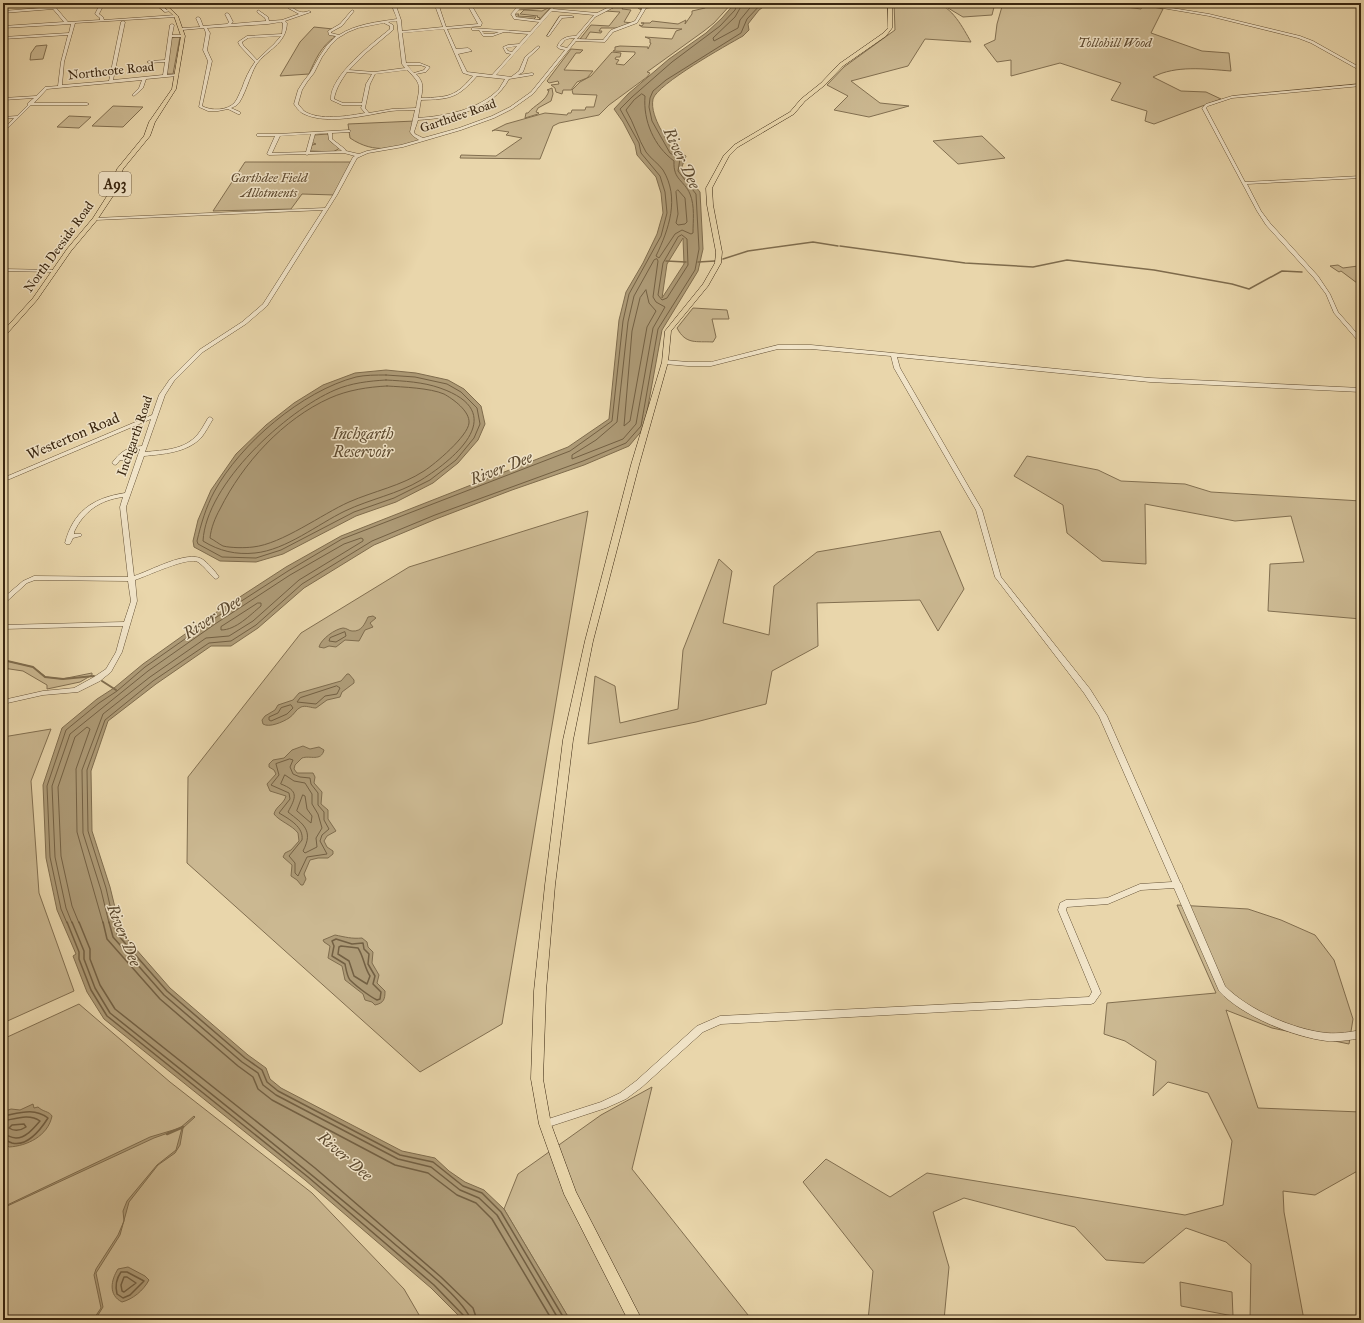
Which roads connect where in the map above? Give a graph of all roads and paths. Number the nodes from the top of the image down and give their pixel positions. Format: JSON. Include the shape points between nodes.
{"nodes":[{"id":1,"x":50,"y":3,"type":"edge"},
{"id":2,"x":98,"y":3,"type":"edge"},
{"id":3,"x":156,"y":3,"type":"edge"},
{"id":4,"x":162,"y":3,"type":"edge"},
{"id":5,"x":294,"y":3,"type":"edge"},
{"id":6,"x":393,"y":3,"type":"edge"},
{"id":7,"x":436,"y":3,"type":"edge"},
{"id":8,"x":471,"y":3,"type":"edge"},
{"id":9,"x":512,"y":3,"type":"edge"},
{"id":10,"x":557,"y":3,"type":"edge"},
{"id":11,"x":620,"y":3,"type":"edge"},
{"id":12,"x":664,"y":3,"type":"edge"},
{"id":13,"x":890,"y":3,"type":"edge"},
{"id":14,"x":1135,"y":3,"type":"edge"},
{"id":15,"x":522,"y":4,"type":"junction"},
{"id":16,"x":644,"y":5,"type":"edge"},
{"id":17,"x":55,"y":8,"type":"junction"},
{"id":18,"x":552,"y":9,"type":"junction"},
{"id":19,"x":170,"y":10,"type":"junction"},
{"id":20,"x":258,"y":11,"type":"dead end"},
{"id":21,"x":352,"y":11,"type":"dead end"},
{"id":22,"x":3,"y":12,"type":"edge"},
{"id":23,"x":309,"y":12,"type":"dead end"},
{"id":24,"x":228,"y":14,"type":"dead end"},
{"id":25,"x":304,"y":14,"type":"junction"},
{"id":26,"x":596,"y":14,"type":"junction"},
{"id":27,"x":137,"y":16,"type":"dead end"},
{"id":28,"x":176,"y":16,"type":"junction"},
{"id":29,"x":572,"y":17,"type":"dead end"},
{"id":30,"x":146,"y":18,"type":"junction"},
{"id":31,"x":102,"y":19,"type":"junction"},
{"id":32,"x":200,"y":19,"type":"dead end"},
{"id":33,"x":399,"y":20,"type":"junction"},
{"id":34,"x":541,"y":21,"type":"junction"},
{"id":35,"x":66,"y":22,"type":"junction"},
{"id":36,"x":123,"y":22,"type":"junction"},
{"id":37,"x":282,"y":22,"type":"junction"},
{"id":38,"x":385,"y":22,"type":"junction"},
{"id":39,"x":547,"y":22,"type":"dead end"},
{"id":40,"x":552,"y":22,"type":"dead end"},
{"id":41,"x":268,"y":23,"type":"junction"},
{"id":42,"x":558,"y":23,"type":"junction"},
{"id":43,"x":73,"y":24,"type":"junction"},
{"id":44,"x":229,"y":24,"type":"junction"},
{"id":45,"x":5,"y":25,"type":"edge"},
{"id":46,"x":172,"y":25,"type":"dead end"},
{"id":47,"x":205,"y":28,"type":"junction"},
{"id":48,"x":457,"y":28,"type":"junction"},
{"id":49,"x":182,"y":29,"type":"junction"},
{"id":50,"x":392,"y":29,"type":"junction"},
{"id":51,"x":445,"y":29,"type":"junction"},
{"id":52,"x":400,"y":31,"type":"junction"},
{"id":53,"x":558,"y":32,"type":"dead end"},
{"id":54,"x":531,"y":33,"type":"junction"},
{"id":55,"x":70,"y":34,"type":"junction"},
{"id":56,"x":283,"y":35,"type":"junction"},
{"id":57,"x":170,"y":36,"type":"junction"},
{"id":58,"x":183,"y":36,"type":"junction"},
{"id":59,"x":339,"y":36,"type":"junction"},
{"id":60,"x":247,"y":37,"type":"junction"},
{"id":61,"x":3,"y":38,"type":"edge"},
{"id":62,"x":576,"y":39,"type":"junction"},
{"id":63,"x":520,"y":45,"type":"junction"},
{"id":64,"x":568,"y":49,"type":"junction"},
{"id":65,"x":541,"y":51,"type":"dead end"},
{"id":66,"x":267,"y":53,"type":"junction"},
{"id":67,"x":513,"y":53,"type":"junction"},
{"id":68,"x":250,"y":54,"type":"junction"},
{"id":69,"x":167,"y":61,"type":"junction"},
{"id":70,"x":149,"y":62,"type":"dead end"},
{"id":71,"x":257,"y":62,"type":"junction"},
{"id":72,"x":404,"y":64,"type":"junction"},
{"id":73,"x":407,"y":69,"type":"junction"},
{"id":74,"x":1361,"y":70,"type":"edge"},
{"id":75,"x":347,"y":71,"type":"junction"},
{"id":76,"x":374,"y":73,"type":"junction"},
{"id":77,"x":413,"y":74,"type":"junction"},
{"id":78,"x":532,"y":74,"type":"dead end"},
{"id":79,"x":177,"y":75,"type":"junction"},
{"id":80,"x":476,"y":75,"type":"junction"},
{"id":81,"x":165,"y":76,"type":"junction"},
{"id":82,"x":493,"y":76,"type":"junction"},
{"id":83,"x":144,"y":78,"type":"junction"},
{"id":84,"x":510,"y":78,"type":"junction"},
{"id":85,"x":111,"y":81,"type":"junction"},
{"id":86,"x":1361,"y":84,"type":"edge"},
{"id":87,"x":60,"y":86,"type":"junction"},
{"id":88,"x":134,"y":95,"type":"dead end"},
{"id":89,"x":36,"y":97,"type":"junction"},
{"id":90,"x":3,"y":99,"type":"edge"},
{"id":91,"x":419,"y":99,"type":"junction"},
{"id":92,"x":29,"y":104,"type":"junction"},
{"id":93,"x":87,"y":104,"type":"dead end"},
{"id":94,"x":364,"y":104,"type":"junction"},
{"id":95,"x":228,"y":108,"type":"junction"},
{"id":96,"x":417,"y":109,"type":"junction"},
{"id":97,"x":238,"y":113,"type":"dead end"},
{"id":98,"x":368,"y":115,"type":"junction"},
{"id":99,"x":17,"y":117,"type":"junction"},
{"id":100,"x":3,"y":118,"type":"edge"},
{"id":101,"x":416,"y":119,"type":"junction"},
{"id":102,"x":349,"y":131,"type":"dead end"},
{"id":103,"x":3,"y":132,"type":"edge"},
{"id":104,"x":330,"y":132,"type":"junction"},
{"id":105,"x":312,"y":133,"type":"junction"},
{"id":106,"x":258,"y":135,"type":"dead end"},
{"id":107,"x":278,"y":135,"type":"junction"},
{"id":108,"x":423,"y":140,"type":"junction"},
{"id":109,"x":344,"y":152,"type":"junction"},
{"id":110,"x":307,"y":154,"type":"junction"},
{"id":111,"x":357,"y":156,"type":"junction"},
{"id":112,"x":1361,"y":177,"type":"edge"},
{"id":113,"x":1244,"y":183,"type":"junction"},
{"id":114,"x":325,"y":210,"type":"junction"},
{"id":115,"x":95,"y":219,"type":"junction"},
{"id":116,"x":3,"y":270,"type":"edge"},
{"id":117,"x":55,"y":270,"type":"junction"},
{"id":118,"x":3,"y":335,"type":"edge"},
{"id":119,"x":1361,"y":342,"type":"edge"},
{"id":120,"x":894,"y":356,"type":"junction"},
{"id":121,"x":665,"y":362,"type":"junction"},
{"id":122,"x":1361,"y":390,"type":"edge"},
{"id":123,"x":154,"y":416,"type":"junction"},
{"id":124,"x":210,"y":419,"type":"dead end"},
{"id":125,"x":143,"y":450,"type":"junction"},
{"id":126,"x":128,"y":460,"type":"dead end"},
{"id":127,"x":3,"y":480,"type":"edge"},
{"id":128,"x":127,"y":495,"type":"junction"},
{"id":129,"x":79,"y":535,"type":"dead end"},
{"id":130,"x":69,"y":536,"type":"junction"},
{"id":131,"x":68,"y":543,"type":"dead end"},
{"id":132,"x":216,"y":577,"type":"dead end"},
{"id":133,"x":132,"y":578,"type":"junction"},
{"id":134,"x":3,"y":602,"type":"edge"},
{"id":135,"x":128,"y":624,"type":"junction"},
{"id":136,"x":3,"y":626,"type":"edge"},
{"id":137,"x":4,"y":701,"type":"edge"},
{"id":138,"x":1178,"y":885,"type":"junction"},
{"id":139,"x":1361,"y":1034,"type":"edge"},
{"id":140,"x":545,"y":1124,"type":"junction"},
{"id":141,"x":635,"y":1320,"type":"edge"}],
"edges":[{"from":1,"to":17,"type":"street"},
{"from":2,"to":31,"type":"street","via":[[101,6],[97,14]]},
{"from":3,"to":19,"type":"street","via":[[166,11]]},
{"from":4,"to":19,"type":"main road","number":"A93"},
{"from":5,"to":25,"type":"street","via":[[289,5],[290,7]]},
{"from":6,"to":33,"type":"street"},
{"from":7,"to":51,"type":"street"},
{"from":8,"to":48,"type":"street","via":[[470,6],[480,25]]},
{"from":9,"to":15,"type":"street"},
{"from":10,"to":18,"type":"street"},
{"from":11,"to":26,"type":"street","name":"Garthdee Road"},
{"from":12,"to":16,"type":"street","via":[[656,6]]},
{"from":13,"to":121,"type":"main road","via":[[890,28],[884,35],[841,65],[792,113],[740,144],[727,155],[709,188],[719,252],[718,263],[706,285],[668,331]]},
{"from":14,"to":74,"type":"street","via":[[1209,16],[1299,37]]},
{"from":15,"to":18,"type":"street"},
{"from":15,"to":34,"type":"street","via":[[513,14],[515,18]]},
{"from":16,"to":62,"type":"street","via":[[636,22],[612,30],[604,41]]},
{"from":17,"to":22,"type":"street"},
{"from":17,"to":35,"type":"street"},
{"from":18,"to":26,"type":"street"},
{"from":18,"to":34,"type":"street"},
{"from":19,"to":28,"type":"main road","number":"A93"},
{"from":20,"to":41,"type":"street","via":[[267,18]]},
{"from":21,"to":59,"type":"street","via":[[341,25],[329,32]]},
{"from":23,"to":25,"type":"street"},
{"from":24,"to":44,"type":"street","via":[[231,22]]},
{"from":25,"to":37,"type":"street"},
{"from":26,"to":62,"type":"street","name":"Garthdee Road"},
{"from":27,"to":31,"type":"street"},
{"from":28,"to":30,"type":"street"},
{"from":28,"to":49,"type":"main road","name":"North Deeside Road","number":"A93"},
{"from":29,"to":42,"type":"street","via":[[561,17]]},
{"from":30,"to":31,"type":"street"},
{"from":30,"to":36,"type":"street"},
{"from":31,"to":43,"type":"street"},
{"from":32,"to":47,"type":"street"},
{"from":33,"to":38,"type":"street"},
{"from":33,"to":52,"type":"street"},
{"from":34,"to":39,"type":"street"},
{"from":34,"to":54,"type":"street"},
{"from":35,"to":43,"type":"street"},
{"from":35,"to":45,"type":"street"},
{"from":36,"to":43,"type":"street"},
{"from":36,"to":85,"type":"street"},
{"from":37,"to":41,"type":"street"},
{"from":37,"to":56,"type":"street","via":[[285,23]]},
{"from":38,"to":50,"type":"street","via":[[392,26]]},
{"from":38,"to":59,"type":"street","via":[[364,24]]},
{"from":40,"to":42,"type":"street"},
{"from":41,"to":44,"type":"street"},
{"from":42,"to":53,"type":"street","via":[[550,33]]},
{"from":43,"to":55,"type":"street"},
{"from":44,"to":47,"type":"street"},
{"from":46,"to":57,"type":"street"},
{"from":47,"to":49,"type":"street"},
{"from":47,"to":60,"type":"street","via":[[251,26]]},
{"from":47,"to":95,"type":"street","via":[[208,33],[205,46],[210,61],[200,106],[213,110]]},
{"from":48,"to":51,"type":"street"},
{"from":48,"to":54,"type":"street","via":[[480,30],[482,35],[504,31]]},
{"from":49,"to":58,"type":"main road","name":"North Deeside Road","number":"A93"},
{"from":50,"to":52,"type":"street"},
{"from":50,"to":75,"type":"street","via":[[372,44]]},
{"from":51,"to":52,"type":"street"},
{"from":51,"to":80,"type":"street","via":[[465,73]]},
{"from":52,"to":72,"type":"street"},
{"from":54,"to":63,"type":"street"},
{"from":55,"to":61,"type":"street"},
{"from":55,"to":87,"type":"street","via":[[62,64]]},
{"from":56,"to":60,"type":"street"},
{"from":56,"to":66,"type":"street"},
{"from":57,"to":58,"type":"street"},
{"from":57,"to":69,"type":"street"},
{"from":58,"to":79,"type":"main road","name":"North Deeside Road","number":"A93"},
{"from":59,"to":98,"type":"street","via":[[331,41],[320,56],[312,74],[302,85],[296,104],[305,112],[322,117]]},
{"from":60,"to":68,"type":"street","via":[[240,42]]},
{"from":62,"to":64,"type":"street","name":"Garthdee Road"},
{"from":62,"to":64,"type":"street","via":[[571,36],[563,39],[558,46]]},
{"from":63,"to":67,"type":"street"},
{"from":63,"to":67,"type":"street","via":[[504,48],[507,52]]},
{"from":64,"to":108,"type":"street","name":"Garthdee Road","via":[[532,93],[511,108],[484,121]]},
{"from":65,"to":84,"type":"street","via":[[536,49],[526,58],[521,72]]},
{"from":66,"to":68,"type":"street"},
{"from":66,"to":71,"type":"street"},
{"from":67,"to":82,"type":"street"},
{"from":68,"to":71,"type":"street"},
{"from":69,"to":70,"type":"street"},
{"from":69,"to":81,"type":"street"},
{"from":71,"to":95,"type":"street","via":[[236,104]]},
{"from":72,"to":73,"type":"street"},
{"from":72,"to":77,"type":"street","via":[[428,67],[425,71]]},
{"from":73,"to":76,"type":"street"},
{"from":73,"to":77,"type":"street"},
{"from":75,"to":76,"type":"street"},
{"from":75,"to":94,"type":"street","via":[[337,83],[332,99],[342,104]]},
{"from":76,"to":94,"type":"street","via":[[368,84]]},
{"from":77,"to":91,"type":"street","via":[[420,80]]},
{"from":78,"to":84,"type":"street"},
{"from":79,"to":81,"type":"street","name":"Northcote Road"},
{"from":79,"to":115,"type":"main road","name":"North Deeside Road","number":"A93","via":[[174,89],[152,122],[147,136],[120,169],[110,196]]},
{"from":80,"to":82,"type":"street"},
{"from":80,"to":91,"type":"street","via":[[456,95]]},
{"from":81,"to":83,"type":"street","name":"Northcote Road"},
{"from":82,"to":84,"type":"street"},
{"from":83,"to":85,"type":"street","name":"Northcote Road"},
{"from":83,"to":88,"type":"street"},
{"from":84,"to":101,"type":"street","via":[[492,97],[480,104],[443,116]]},
{"from":85,"to":87,"type":"street","name":"Northcote Road"},
{"from":86,"to":113,"type":"street","via":[[1232,97],[1205,106]]},
{"from":87,"to":89,"type":"street","name":"Northcote Road","via":[[48,88]]},
{"from":89,"to":90,"type":"street"},
{"from":89,"to":92,"type":"street"},
{"from":91,"to":96,"type":"street"},
{"from":92,"to":93,"type":"street"},
{"from":92,"to":99,"type":"street"},
{"from":94,"to":98,"type":"street","via":[[364,111]]},
{"from":95,"to":97,"type":"street"},
{"from":96,"to":98,"type":"street"},
{"from":96,"to":101,"type":"street"},
{"from":99,"to":100,"type":"street"},
{"from":99,"to":103,"type":"street"},
{"from":101,"to":108,"type":"street","via":[[412,134]]},
{"from":102,"to":104,"type":"street"},
{"from":104,"to":105,"type":"street"},
{"from":104,"to":109,"type":"street","via":[[330,139]]},
{"from":105,"to":107,"type":"street"},
{"from":105,"to":110,"type":"street"},
{"from":106,"to":107,"type":"street"},
{"from":107,"to":110,"type":"street","via":[[269,154]]},
{"from":108,"to":111,"type":"street","name":"Garthdee Road"},
{"from":109,"to":110,"type":"street"},
{"from":109,"to":111,"type":"street"},
{"from":111,"to":114,"type":"street","name":"Inchgarth Road"},
{"from":112,"to":113,"type":"street"},
{"from":113,"to":119,"type":"street","via":[[1268,224],[1316,277],[1336,312]]},
{"from":114,"to":115,"type":"street"},
{"from":114,"to":123,"type":"street","name":"Inchgarth Road","via":[[266,305],[191,360],[162,395]]},
{"from":115,"to":117,"type":"main road","name":"North Deeside Road","number":"A93"},
{"from":116,"to":117,"type":"street"},
{"from":117,"to":118,"type":"main road","name":"North Deeside Road","number":"A93","via":[[35,299]]},
{"from":120,"to":121,"type":"street","via":[[778,346],[711,364]]},
{"from":120,"to":122,"type":"street","via":[[1150,380]]},
{"from":120,"to":138,"type":"street","via":[[897,368],[979,510],[998,576],[1104,716]]},
{"from":121,"to":140,"type":"main road","via":[[589,642],[568,740],[540,991],[537,1079]]},
{"from":123,"to":125,"type":"street","name":"Inchgarth Road"},
{"from":123,"to":127,"type":"street","name":"Westerton Road"},
{"from":124,"to":125,"type":"street","via":[[191,443],[174,449]]},
{"from":125,"to":126,"type":"street","via":[[129,449],[116,461]]},
{"from":125,"to":128,"type":"street","name":"Inchgarth Road"},
{"from":128,"to":130,"type":"street","via":[[108,497],[92,506],[76,521]]},
{"from":128,"to":133,"type":"street","name":"Inchgarth Road","via":[[123,507]]},
{"from":129,"to":130,"type":"street"},
{"from":130,"to":131,"type":"street"},
{"from":132,"to":133,"type":"street","via":[[200,560],[191,558]]},
{"from":133,"to":134,"type":"street","via":[[34,578],[25,582]]},
{"from":133,"to":135,"type":"street","name":"Inchgarth Road","via":[[134,601]]},
{"from":135,"to":136,"type":"street"},
{"from":135,"to":137,"type":"street","name":"Inchgarth Road","via":[[109,670],[97,679],[75,690],[43,692]]},
{"from":138,"to":139,"type":"street","via":[[1226,994],[1260,1014],[1307,1033],[1339,1037]]},
{"from":138,"to":140,"type":"street","via":[[1140,887],[1108,901],[1063,905],[1062,910],[1097,993],[1092,1000],[720,1020],[700,1029],[623,1096]]},
{"from":140,"to":141,"type":"main road","via":[[570,1194]]}]}
